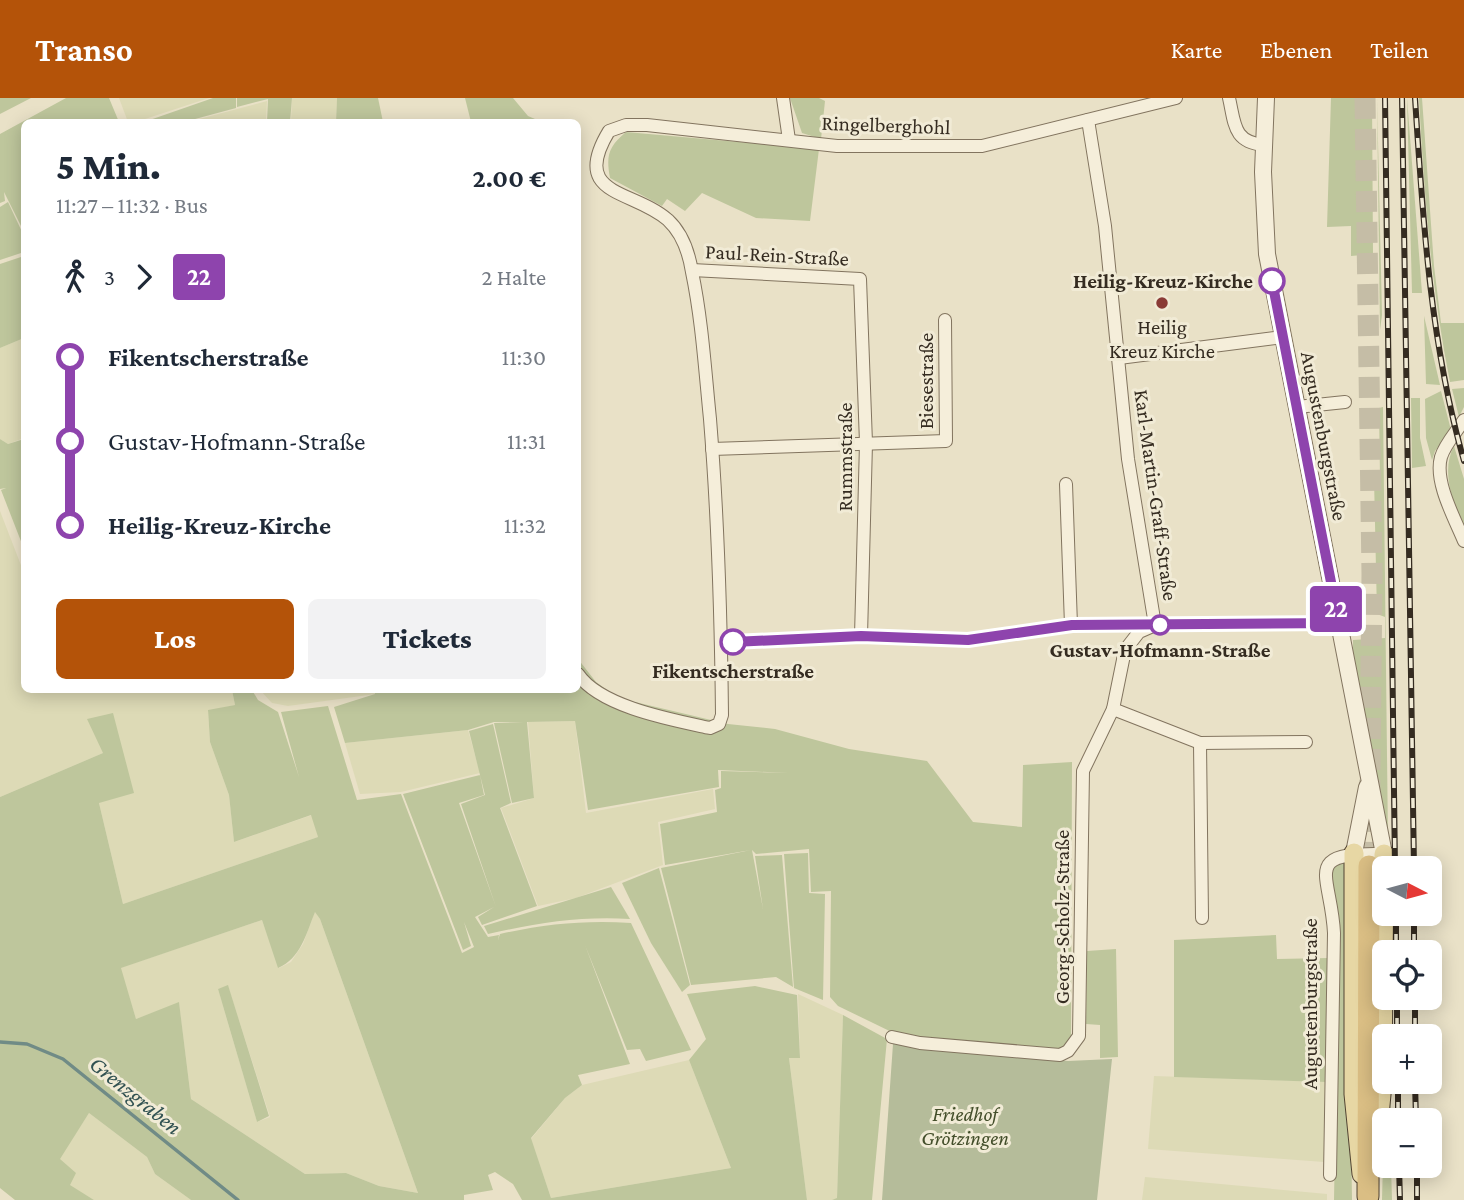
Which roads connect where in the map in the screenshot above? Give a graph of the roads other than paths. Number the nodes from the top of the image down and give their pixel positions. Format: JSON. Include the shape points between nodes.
{"nodes":[{"id":1,"x":783,"y":98,"type":"edge"},
{"id":2,"x":1176,"y":98,"type":"edge"},
{"id":3,"x":1229,"y":98,"type":"edge"},
{"id":4,"x":1266,"y":98,"type":"edge"},
{"id":5,"x":1088,"y":120,"type":"junction"},
{"id":6,"x":789,"y":140,"type":"junction"},
{"id":7,"x":1264,"y":145,"type":"junction"},
{"id":8,"x":692,"y":270,"type":"junction"},
{"id":9,"x":860,"y":279,"type":"joint"},
{"id":10,"x":945,"y":320,"type":"dead end"},
{"id":11,"x":1283,"y":337,"type":"junction"},
{"id":12,"x":1119,"y":358,"type":"junction"},
{"id":13,"x":1345,"y":402,"type":"dead end"},
{"id":14,"x":1297,"y":407,"type":"junction"},
{"id":15,"x":1464,"y":420,"type":"edge"},
{"id":16,"x":866,"y":443,"type":"junction"},
{"id":17,"x":712,"y":449,"type":"junction"},
{"id":18,"x":1066,"y":484,"type":"dead end"},
{"id":19,"x":1464,"y":541,"type":"edge"},
{"id":20,"x":1339,"y":623,"type":"junction"},
{"id":21,"x":1072,"y":625,"type":"junction"},
{"id":22,"x":1155,"y":625,"type":"junction"},
{"id":23,"x":861,"y":636,"type":"junction"},
{"id":24,"x":721,"y":643,"type":"junction"},
{"id":25,"x":581,"y":678,"type":"edge"},
{"id":26,"x":1114,"y":709,"type":"junction"},
{"id":27,"x":1306,"y":742,"type":"dead end"},
{"id":28,"x":1200,"y":743,"type":"junction"},
{"id":29,"x":1368,"y":781,"type":"junction"},
{"id":30,"x":1369,"y":858,"type":"junction"},
{"id":31,"x":1202,"y":918,"type":"dead end"},
{"id":32,"x":892,"y":1037,"type":"dead end"},
{"id":33,"x":1330,"y":1175,"type":"dead end"},
{"id":34,"x":1368,"y":1198,"type":"edge"}],
"edges":[{"from":1,"to":6,"type":"street"},
{"from":2,"to":5,"type":"street","name":"Ringelberghohl"},
{"from":3,"to":7,"type":"street","via":[[1239,136],[1248,143]]},
{"from":4,"to":7,"type":"street","name":"Augustenburgstraße"},
{"from":5,"to":6,"type":"street","name":"Ringelberghohl","via":[[982,146],[837,146]]},
{"from":5,"to":12,"type":"street","name":"Karl-Martin-Graff-Straße"},
{"from":6,"to":8,"type":"street","name":"Ringelberghohl","via":[[626,125],[610,131],[599,147],[598,175],[604,187],[668,220],[684,242]]},
{"from":7,"to":11,"type":"street","name":"Augustenburgstraße","via":[[1264,227]]},
{"from":8,"to":9,"type":"street","name":"Paul-Rein-Straße"},
{"from":8,"to":17,"type":"street"},
{"from":9,"to":16,"type":"street","name":"Rummstraße"},
{"from":10,"to":16,"type":"street","name":"Biesestraße","via":[[946,441]]},
{"from":11,"to":12,"type":"street"},
{"from":11,"to":14,"type":"street","name":"Augustenburgstraße"},
{"from":12,"to":22,"type":"street","name":"Karl-Martin-Graff-Straße","via":[[1129,459]]},
{"from":13,"to":14,"type":"street"},
{"from":14,"to":20,"type":"street","name":"Augustenburgstraße"},
{"from":15,"to":19,"type":"street","via":[[1442,455],[1442,480]]},
{"from":16,"to":17,"type":"street"},
{"from":16,"to":23,"type":"street","name":"Rummstraße"},
{"from":17,"to":24,"type":"street"},
{"from":18,"to":21,"type":"street"},
{"from":20,"to":22,"type":"street"},
{"from":20,"to":29,"type":"street","name":"Augustenburgstraße"},
{"from":21,"to":22,"type":"street"},
{"from":21,"to":23,"type":"street","via":[[968,640]]},
{"from":22,"to":26,"type":"street","name":"Georg-Scholz-Straße","via":[[1139,632],[1125,650]]},
{"from":23,"to":24,"type":"street"},
{"from":24,"to":25,"type":"street","via":[[722,704],[719,724],[710,728],[605,697]]},
{"from":26,"to":28,"type":"street"},
{"from":26,"to":32,"type":"street","name":"Georg-Scholz-Straße","via":[[1083,771],[1081,1026],[1074,1044],[1060,1055],[1047,1055]]},
{"from":27,"to":28,"type":"street"},
{"from":28,"to":31,"type":"street"},
{"from":29,"to":30,"type":"street","name":"Augustenburgstraße"},
{"from":29,"to":30,"type":"street","name":"Augustenburgstraße"},
{"from":30,"to":33,"type":"street","name":"Augustenburgstraße","via":[[1331,860],[1325,868],[1334,933]]},
{"from":30,"to":34,"type":"highway"}]}
